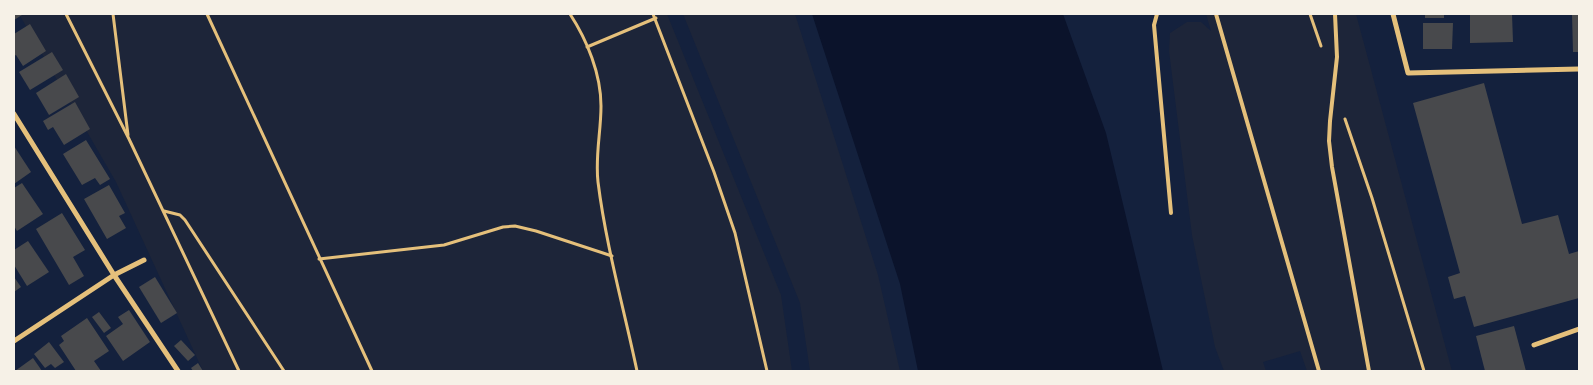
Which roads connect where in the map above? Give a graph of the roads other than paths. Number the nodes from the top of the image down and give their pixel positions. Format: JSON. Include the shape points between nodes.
{"nodes":[{"id":1,"x":1157,"y":14,"type":"edge"},
{"id":2,"x":1216,"y":14,"type":"edge"},
{"id":3,"x":1335,"y":14,"type":"edge"},
{"id":4,"x":1393,"y":14,"type":"edge"},
{"id":5,"x":1579,"y":69,"type":"edge"},
{"id":6,"x":14,"y":114,"type":"edge"},
{"id":7,"x":1171,"y":213,"type":"dead end"},
{"id":8,"x":144,"y":260,"type":"dead end"},
{"id":9,"x":114,"y":274,"type":"junction"},
{"id":10,"x":1579,"y":330,"type":"edge"},
{"id":11,"x":14,"y":341,"type":"edge"},
{"id":12,"x":1534,"y":345,"type":"dead end"},
{"id":13,"x":178,"y":371,"type":"edge"},
{"id":14,"x":1319,"y":371,"type":"edge"},
{"id":15,"x":1369,"y":371,"type":"edge"}],
"edges":[{"from":1,"to":7,"type":"lane","via":[[1154,25]]},
{"from":2,"to":14,"type":"lane"},
{"from":3,"to":15,"type":"lane","via":[[1337,57],[1329,141]]},
{"from":4,"to":5,"type":"street","via":[[1408,73]]},
{"from":6,"to":9,"type":"street"},
{"from":8,"to":9,"type":"street"},
{"from":9,"to":11,"type":"street"},
{"from":9,"to":13,"type":"street"},
{"from":10,"to":12,"type":"street"}]}
